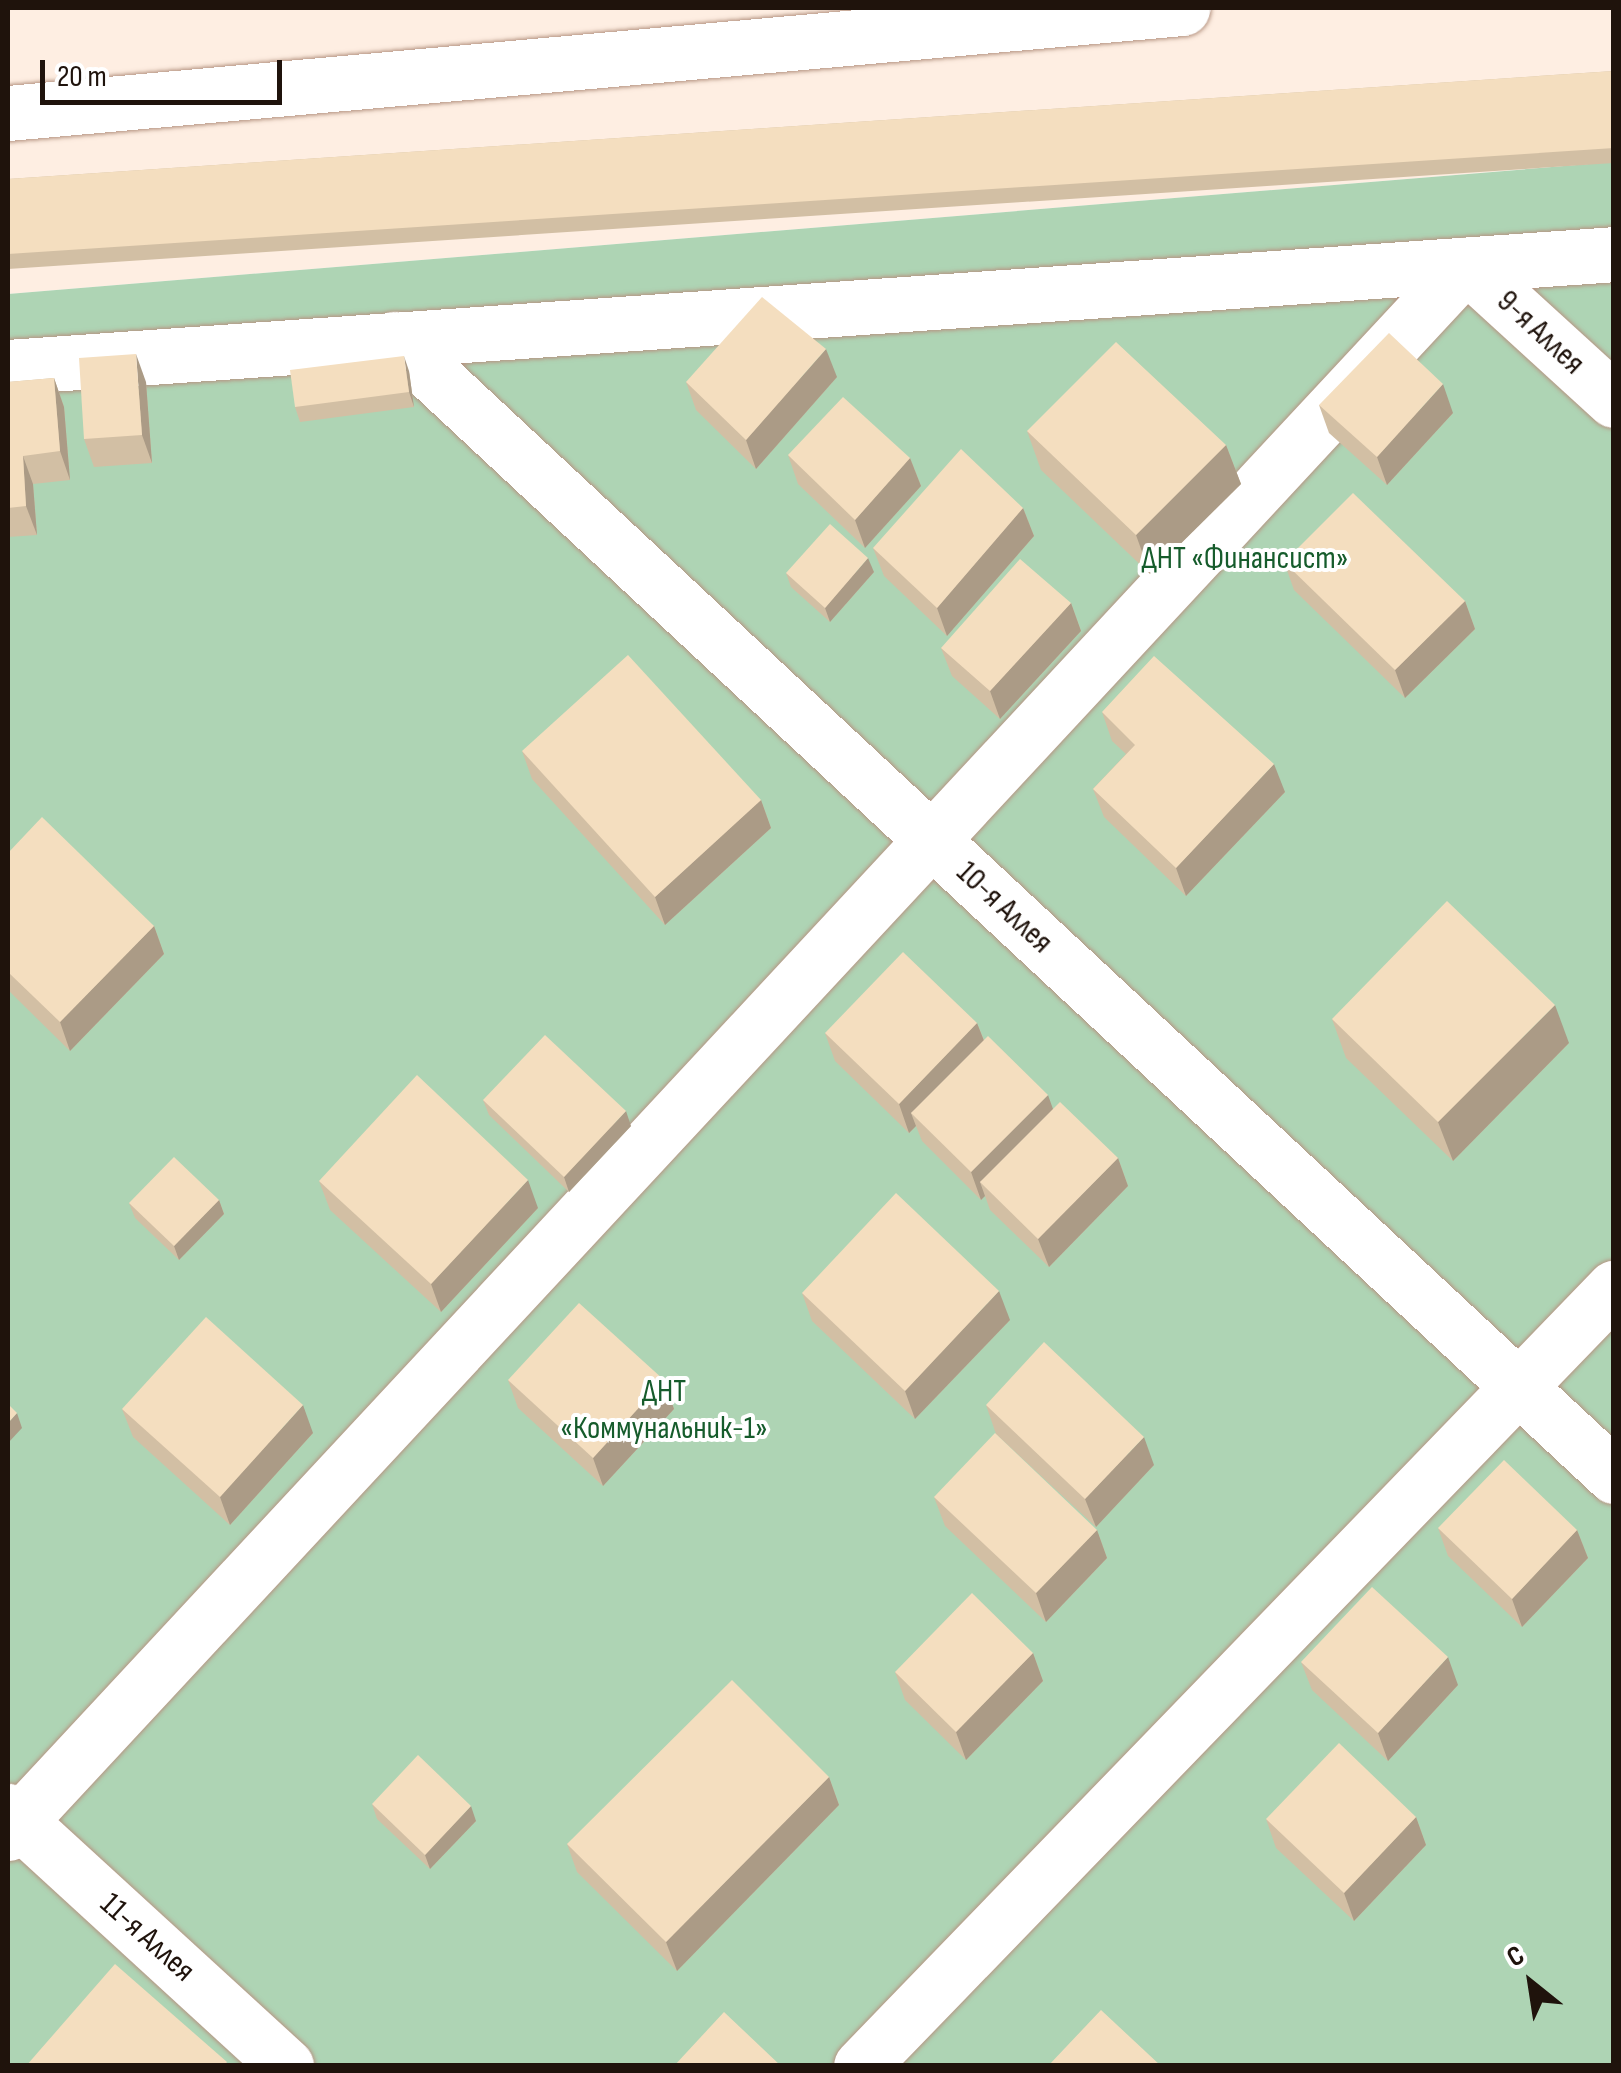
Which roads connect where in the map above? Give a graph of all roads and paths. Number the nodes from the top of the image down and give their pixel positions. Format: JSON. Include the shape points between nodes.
{"nodes":[{"id":1,"x":1182,"y":8,"type":"edge"},
{"id":2,"x":8,"y":113,"type":"edge"},
{"id":3,"x":1614,"y":254,"type":"edge"},
{"id":4,"x":1466,"y":265,"type":"junction"},
{"id":5,"x":394,"y":339,"type":"junction"},
{"id":6,"x":8,"y":368,"type":"edge"},
{"id":7,"x":1614,"y":400,"type":"edge"},
{"id":8,"x":930,"y":840,"type":"junction"},
{"id":9,"x":1614,"y":1288,"type":"edge"},
{"id":10,"x":1517,"y":1387,"type":"junction"},
{"id":11,"x":1614,"y":1476,"type":"edge"},
{"id":12,"x":11,"y":1822,"type":"edge"},
{"id":13,"x":286,"y":2066,"type":"edge"},
{"id":14,"x":861,"y":2066,"type":"edge"}],
"edges":[{"from":1,"to":2,"type":"lane"},
{"from":3,"to":4,"type":"lane"},
{"from":4,"to":5,"type":"lane"},
{"from":4,"to":7,"type":"lane","name":"9-я Аллея"},
{"from":4,"to":8,"type":"lane"},
{"from":5,"to":6,"type":"lane"},
{"from":5,"to":8,"type":"lane","name":"10-я Аллея"},
{"from":8,"to":10,"type":"lane","name":"10-я Аллея"},
{"from":8,"to":12,"type":"lane"},
{"from":9,"to":10,"type":"lane"},
{"from":10,"to":11,"type":"lane","name":"10-я Аллея"},
{"from":10,"to":14,"type":"lane"},
{"from":12,"to":13,"type":"lane","name":"11-я Аллея"}]}
